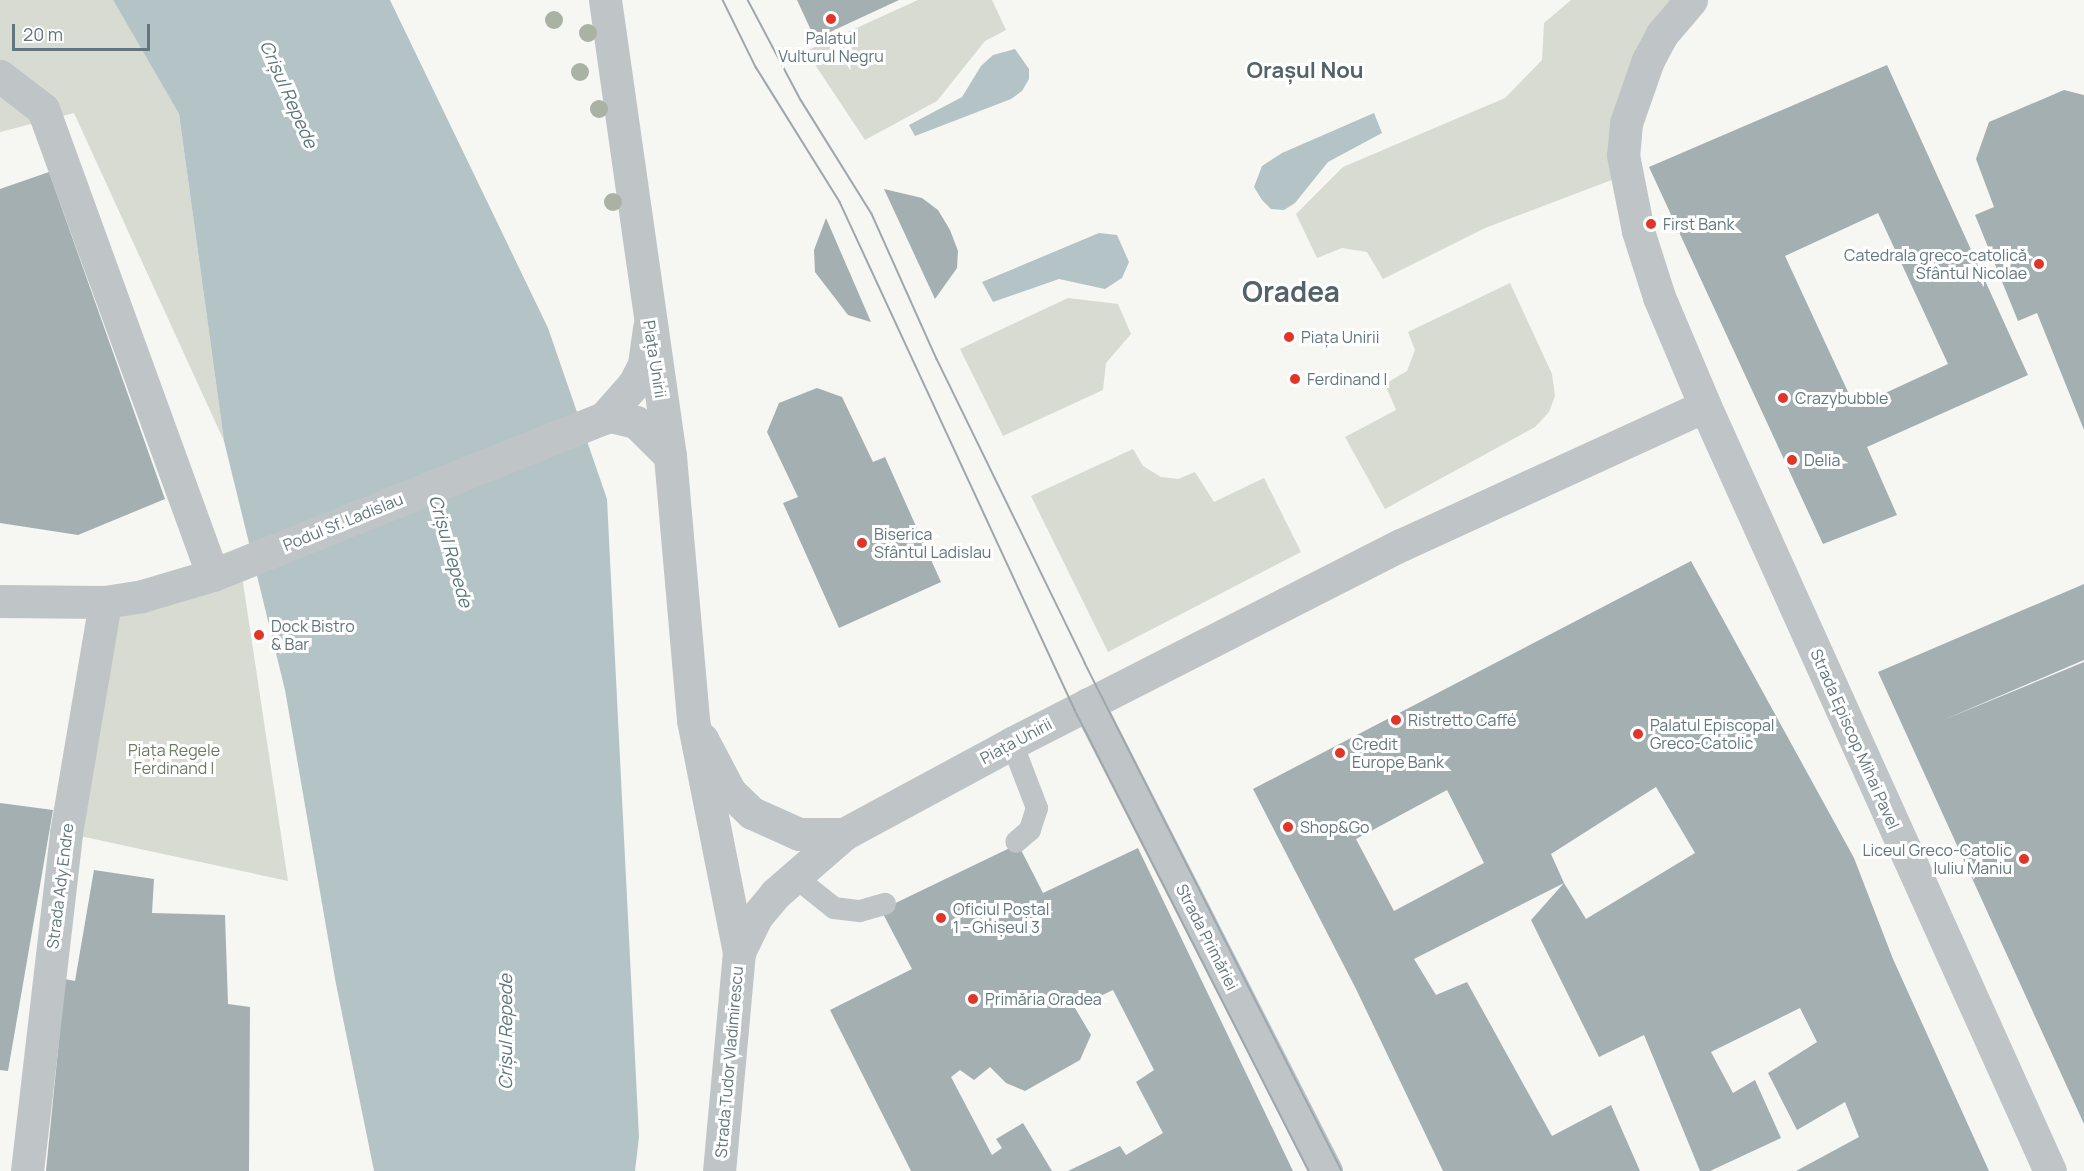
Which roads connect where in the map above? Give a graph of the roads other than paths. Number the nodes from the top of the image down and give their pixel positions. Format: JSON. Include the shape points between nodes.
{"nodes":[{"id":1,"x":605,"y":0,"type":"edge"},
{"id":2,"x":1691,"y":0,"type":"edge"},
{"id":3,"x":0,"y":76,"type":"edge"},
{"id":4,"x":649,"y":327,"type":"junction"},
{"id":5,"x":1705,"y":406,"type":"junction"},
{"id":6,"x":607,"y":417,"type":"junction"},
{"id":7,"x":670,"y":456,"type":"junction"},
{"id":8,"x":234,"y":566,"type":"junction"},
{"id":9,"x":0,"y":601,"type":"edge"},
{"id":10,"x":105,"y":602,"type":"junction"},
{"id":11,"x":1088,"y":704,"type":"junction"},
{"id":12,"x":693,"y":720,"type":"junction"},
{"id":13,"x":1012,"y":743,"type":"junction"},
{"id":14,"x":844,"y":834,"type":"junction"},
{"id":15,"x":1016,"y":842,"type":"dead end"},
{"id":16,"x":794,"y":876,"type":"junction"},
{"id":17,"x":885,"y":904,"type":"dead end"},
{"id":18,"x":739,"y":952,"type":"junction"},
{"id":19,"x":27,"y":1171,"type":"edge"},
{"id":20,"x":719,"y":1171,"type":"edge"},
{"id":21,"x":1326,"y":1171,"type":"edge"},
{"id":22,"x":2050,"y":1171,"type":"edge"}],
"edges":[{"from":1,"to":4,"type":"street","name":"Piața Unirii"},
{"from":2,"to":5,"type":"street","via":[[1662,34],[1648,60],[1626,123],[1623,155],[1638,231],[1659,297]]},
{"from":3,"to":8,"type":"street","via":[[43,109]]},
{"from":4,"to":6,"type":"street","via":[[644,364]]},
{"from":4,"to":7,"type":"street","name":"Piața Unirii"},
{"from":5,"to":11,"type":"street","name":"Piața Unirii","via":[[1401,545]]},
{"from":5,"to":22,"type":"street","name":"Strada Episcop Mihai Pavel"},
{"from":6,"to":7,"type":"street","via":[[636,422]]},
{"from":6,"to":8,"type":"street","name":"Podul Sf. Ladislau"},
{"from":7,"to":12,"type":"street","name":"Piața Unirii"},
{"from":8,"to":10,"type":"street","via":[[142,596]]},
{"from":9,"to":10,"type":"street"},
{"from":10,"to":19,"type":"street","name":"Strada Ady Endre","via":[[66,833]]},
{"from":11,"to":13,"type":"street","name":"Piața Unirii"},
{"from":11,"to":21,"type":"street","name":"Strada Primăriei"},
{"from":12,"to":14,"type":"street","name":"Piața Unirii","via":[[715,769],[730,792],[750,811],[799,834]]},
{"from":12,"to":18,"type":"street","name":"Piața Unirii"},
{"from":13,"to":14,"type":"street","name":"Piața Unirii"},
{"from":13,"to":15,"type":"lane","via":[[1038,808],[1030,830]]},
{"from":14,"to":16,"type":"street","name":"Piața Unirii"},
{"from":16,"to":17,"type":"lane","via":[[834,908],[860,911]]},
{"from":16,"to":18,"type":"street","name":"Piața Unirii","via":[[756,917]]},
{"from":18,"to":20,"type":"street","name":"Strada Tudor Vladimirescu"}]}
